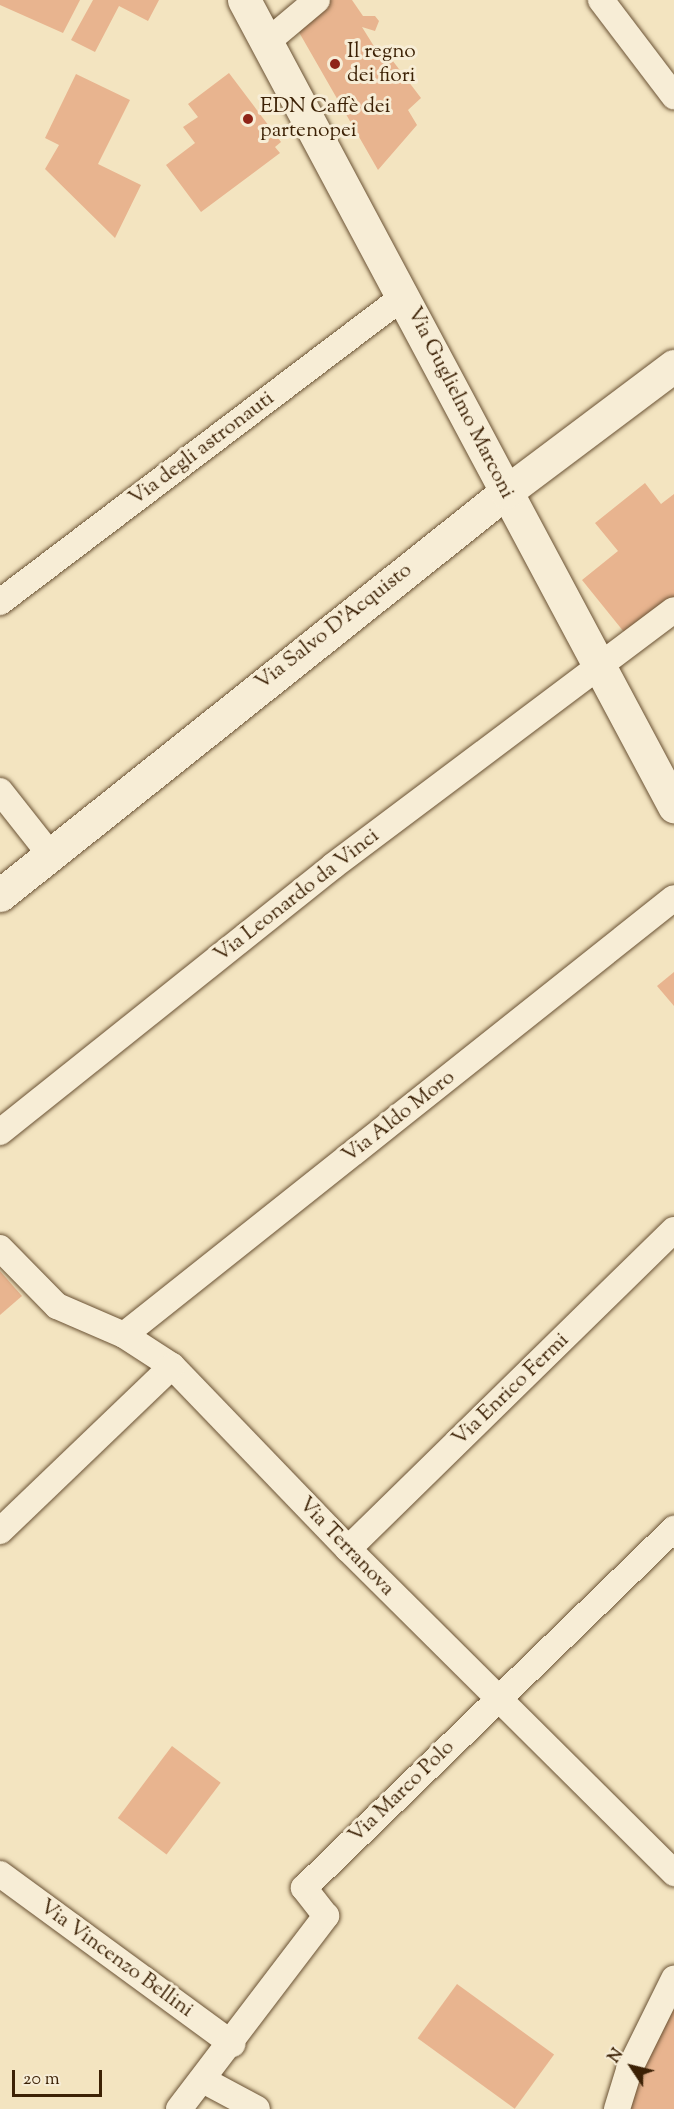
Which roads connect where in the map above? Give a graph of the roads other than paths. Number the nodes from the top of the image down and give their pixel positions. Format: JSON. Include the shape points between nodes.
{"nodes":[{"id":1,"x":244,"y":0,"type":"edge"},
{"id":2,"x":317,"y":0,"type":"edge"},
{"id":3,"x":601,"y":0,"type":"edge"},
{"id":4,"x":267,"y":42,"type":"junction"},
{"id":5,"x":674,"y":96,"type":"edge"},
{"id":6,"x":404,"y":296,"type":"junction"},
{"id":7,"x":674,"y":366,"type":"edge"},
{"id":8,"x":506,"y":492,"type":"junction"},
{"id":9,"x":0,"y":602,"type":"edge"},
{"id":10,"x":674,"y":610,"type":"edge"},
{"id":11,"x":601,"y":667,"type":"junction"},
{"id":12,"x":665,"y":766,"type":"edge"},
{"id":13,"x":0,"y":791,"type":"edge"},
{"id":14,"x":674,"y":806,"type":"edge"},
{"id":15,"x":49,"y":853,"type":"junction"},
{"id":16,"x":0,"y":895,"type":"edge"},
{"id":17,"x":674,"y":898,"type":"edge"},
{"id":18,"x":0,"y":1132,"type":"edge"},
{"id":19,"x":674,"y":1230,"type":"edge"},
{"id":20,"x":0,"y":1248,"type":"edge"},
{"id":21,"x":124,"y":1335,"type":"junction"},
{"id":22,"x":172,"y":1366,"type":"junction"},
{"id":23,"x":674,"y":1529,"type":"edge"},
{"id":24,"x":0,"y":1530,"type":"edge"},
{"id":25,"x":348,"y":1549,"type":"junction"},
{"id":26,"x":498,"y":1699,"type":"junction"},
{"id":27,"x":674,"y":1873,"type":"edge"},
{"id":28,"x":0,"y":1874,"type":"edge"},
{"id":29,"x":674,"y":1979,"type":"edge"},
{"id":30,"x":232,"y":2044,"type":"junction"},
{"id":31,"x":203,"y":2080,"type":"junction"},
{"id":32,"x":179,"y":2109,"type":"edge"},
{"id":33,"x":257,"y":2109,"type":"edge"},
{"id":34,"x":617,"y":2109,"type":"edge"}],
"edges":[{"from":1,"to":4,"type":"street","name":"Via Guglielmo Marconi"},
{"from":2,"to":4,"type":"street"},
{"from":3,"to":5,"type":"street"},
{"from":4,"to":6,"type":"street","name":"Via Guglielmo Marconi"},
{"from":6,"to":8,"type":"street","name":"Via Guglielmo Marconi"},
{"from":6,"to":9,"type":"street","name":"Via degli astronauti"},
{"from":7,"to":8,"type":"street","name":"Via Salvo D'Acquisto"},
{"from":8,"to":11,"type":"street","name":"Via Guglielmo Marconi"},
{"from":8,"to":15,"type":"street","name":"Via Salvo D'Acquisto"},
{"from":10,"to":11,"type":"street","name":"Via Leonardo da Vinci"},
{"from":11,"to":12,"type":"street","name":"Via Guglielmo Marconi"},
{"from":11,"to":18,"type":"street","name":"Via Leonardo da Vinci","via":[[333,866]]},
{"from":12,"to":14,"type":"street","name":"Via Guglielmo Marconi"},
{"from":13,"to":15,"type":"street"},
{"from":15,"to":16,"type":"street","name":"Via Salvo D'Acquisto"},
{"from":17,"to":21,"type":"street","name":"Via Aldo Moro"},
{"from":19,"to":25,"type":"street","name":"Via Enrico Fermi"},
{"from":20,"to":21,"type":"street","name":"Via Terranova","via":[[57,1306]]},
{"from":21,"to":22,"type":"street","name":"Via Terranova"},
{"from":22,"to":24,"type":"street"},
{"from":22,"to":25,"type":"street","name":"Via Terranova"},
{"from":23,"to":26,"type":"street","name":"Via Marco Polo"},
{"from":25,"to":26,"type":"street","name":"Via Terranova"},
{"from":26,"to":27,"type":"street","name":"Via Terranova"},
{"from":26,"to":30,"type":"street","name":"Via Marco Polo","via":[[304,1888],[326,1916]]},
{"from":28,"to":30,"type":"street","name":"Via Vincenzo Bellini"},
{"from":29,"to":34,"type":"street","via":[[629,2070]]},
{"from":30,"to":31,"type":"street","name":"Via Marco Polo"},
{"from":31,"to":32,"type":"street","name":"Via Marco Polo"},
{"from":31,"to":33,"type":"street"}]}
